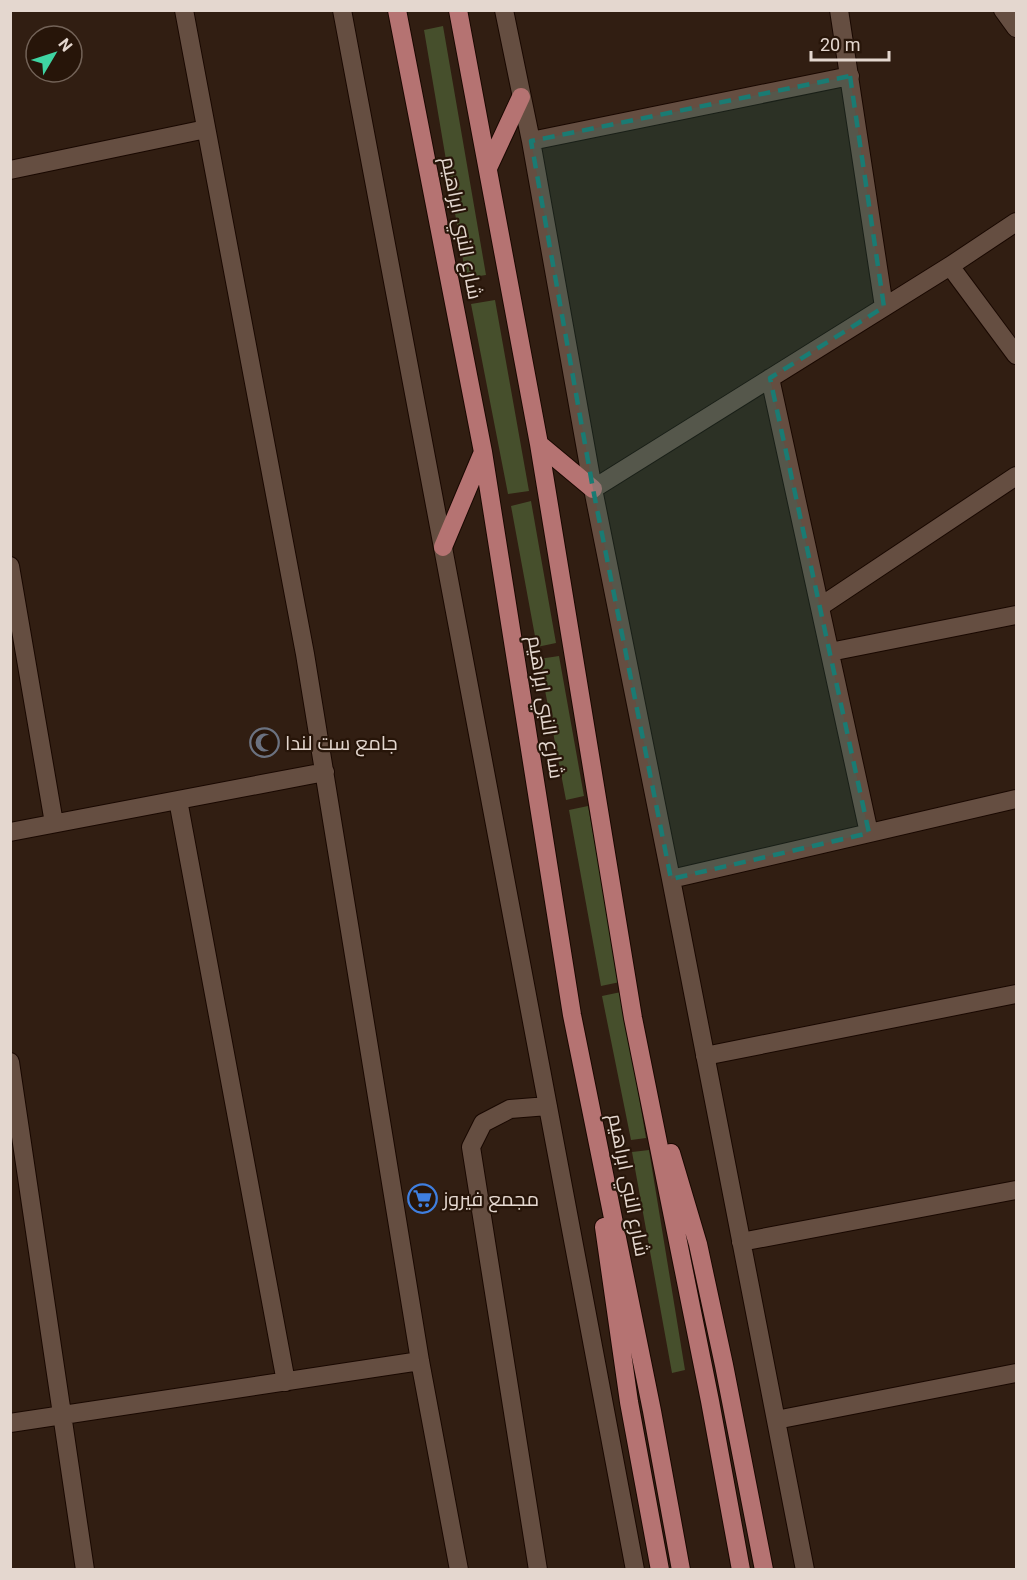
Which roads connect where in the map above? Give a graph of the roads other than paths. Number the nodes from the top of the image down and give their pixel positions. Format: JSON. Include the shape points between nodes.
{"nodes":[{"id":1,"x":184,"y":10,"type":"edge"},
{"id":2,"x":342,"y":10,"type":"edge"},
{"id":3,"x":396,"y":10,"type":"edge"},
{"id":4,"x":458,"y":10,"type":"edge"},
{"id":5,"x":504,"y":10,"type":"edge"},
{"id":6,"x":839,"y":10,"type":"edge"},
{"id":7,"x":1003,"y":10,"type":"edge"},
{"id":8,"x":1017,"y":27,"type":"edge"},
{"id":9,"x":850,"y":76,"type":"junction"},
{"id":10,"x":521,"y":97,"type":"junction"},
{"id":11,"x":206,"y":129,"type":"junction"},
{"id":12,"x":531,"y":141,"type":"junction"},
{"id":13,"x":488,"y":168,"type":"junction"},
{"id":14,"x":10,"y":170,"type":"edge"},
{"id":15,"x":1017,"y":222,"type":"edge"},
{"id":16,"x":950,"y":266,"type":"junction"},
{"id":17,"x":884,"y":307,"type":"junction"},
{"id":18,"x":1017,"y":355,"type":"edge"},
{"id":19,"x":770,"y":378,"type":"junction"},
{"id":20,"x":539,"y":444,"type":"junction"},
{"id":21,"x":483,"y":452,"type":"junction"},
{"id":22,"x":1017,"y":476,"type":"edge"},
{"id":23,"x":593,"y":489,"type":"junction"},
{"id":24,"x":442,"y":547,"type":"junction"},
{"id":25,"x":10,"y":566,"type":"edge"},
{"id":26,"x":821,"y":606,"type":"junction"},
{"id":27,"x":1017,"y":615,"type":"edge"},
{"id":28,"x":830,"y":651,"type":"junction"},
{"id":29,"x":325,"y":771,"type":"junction"},
{"id":30,"x":1017,"y":799,"type":"edge"},
{"id":31,"x":178,"y":800,"type":"junction"},
{"id":32,"x":54,"y":823,"type":"junction"},
{"id":33,"x":10,"y":832,"type":"edge"},
{"id":34,"x":869,"y":833,"type":"junction"},
{"id":35,"x":671,"y":879,"type":"junction"},
{"id":36,"x":1017,"y":994,"type":"edge"},
{"id":37,"x":572,"y":1015,"type":"junction"},
{"id":38,"x":633,"y":1018,"type":"junction"},
{"id":39,"x":705,"y":1056,"type":"junction"},
{"id":40,"x":10,"y":1062,"type":"edge"},
{"id":41,"x":548,"y":1106,"type":"junction"},
{"id":42,"x":1017,"y":1190,"type":"edge"},
{"id":43,"x":741,"y":1242,"type":"junction"},
{"id":44,"x":420,"y":1361,"type":"junction"},
{"id":45,"x":1017,"y":1373,"type":"edge"},
{"id":46,"x":286,"y":1382,"type":"junction"},
{"id":47,"x":61,"y":1416,"type":"junction"},
{"id":48,"x":776,"y":1420,"type":"junction"},
{"id":49,"x":10,"y":1423,"type":"edge"},
{"id":50,"x":85,"y":1569,"type":"edge"},
{"id":51,"x":459,"y":1569,"type":"edge"},
{"id":52,"x":538,"y":1569,"type":"edge"},
{"id":53,"x":635,"y":1569,"type":"edge"},
{"id":54,"x":660,"y":1569,"type":"edge"},
{"id":55,"x":681,"y":1569,"type":"edge"},
{"id":56,"x":741,"y":1569,"type":"edge"},
{"id":57,"x":764,"y":1569,"type":"edge"},
{"id":58,"x":805,"y":1569,"type":"edge"}],
"edges":[{"from":1,"to":11,"type":"street"},
{"from":2,"to":24,"type":"street"},
{"from":3,"to":21,"type":"main road","name":"شارع النبي ابراهيم"},
{"from":4,"to":13,"type":"main road","name":"شارع النبي ابراهيم"},
{"from":5,"to":10,"type":"street"},
{"from":6,"to":9,"type":"street"},
{"from":7,"to":8,"type":"street"},
{"from":9,"to":12,"type":"street"},
{"from":9,"to":17,"type":"street"},
{"from":10,"to":12,"type":"street"},
{"from":10,"to":13,"type":"main road"},
{"from":11,"to":14,"type":"street"},
{"from":11,"to":29,"type":"street"},
{"from":12,"to":23,"type":"street"},
{"from":13,"to":20,"type":"main road","name":"شارع النبي ابراهيم"},
{"from":15,"to":16,"type":"street"},
{"from":16,"to":17,"type":"street"},
{"from":16,"to":18,"type":"street"},
{"from":17,"to":19,"type":"street"},
{"from":19,"to":23,"type":"street"},
{"from":19,"to":26,"type":"street"},
{"from":20,"to":23,"type":"main road"},
{"from":20,"to":38,"type":"main road","name":"شارع النبي ابراهيم"},
{"from":21,"to":24,"type":"main road"},
{"from":21,"to":37,"type":"main road","name":"شارع النبي ابراهيم"},
{"from":22,"to":26,"type":"street"},
{"from":23,"to":35,"type":"street"},
{"from":24,"to":41,"type":"street"},
{"from":25,"to":32,"type":"street"},
{"from":26,"to":28,"type":"street"},
{"from":27,"to":28,"type":"street"},
{"from":28,"to":34,"type":"street"},
{"from":29,"to":31,"type":"street"},
{"from":29,"to":44,"type":"street"},
{"from":30,"to":34,"type":"street"},
{"from":31,"to":32,"type":"street"},
{"from":31,"to":46,"type":"street"},
{"from":32,"to":33,"type":"street"},
{"from":34,"to":35,"type":"street"},
{"from":35,"to":39,"type":"street"},
{"from":36,"to":39,"type":"street"},
{"from":37,"to":54,"type":"main road","via":[[629,1402]]},
{"from":37,"to":55,"type":"main road","name":"شارع النبي ابراهيم"},
{"from":38,"to":56,"type":"main road","name":"شارع النبي ابراهيم"},
{"from":38,"to":57,"type":"main road","via":[[698,1244]]},
{"from":39,"to":43,"type":"street"},
{"from":40,"to":47,"type":"street"},
{"from":41,"to":52,"type":"street","via":[[510,1109],[492,1118],[483,1123],[471,1146]]},
{"from":41,"to":53,"type":"street"},
{"from":42,"to":43,"type":"street"},
{"from":43,"to":48,"type":"street"},
{"from":44,"to":46,"type":"street"},
{"from":44,"to":51,"type":"street"},
{"from":45,"to":48,"type":"street"},
{"from":46,"to":47,"type":"street"},
{"from":47,"to":49,"type":"street"},
{"from":47,"to":50,"type":"street"},
{"from":48,"to":58,"type":"street"}]}
